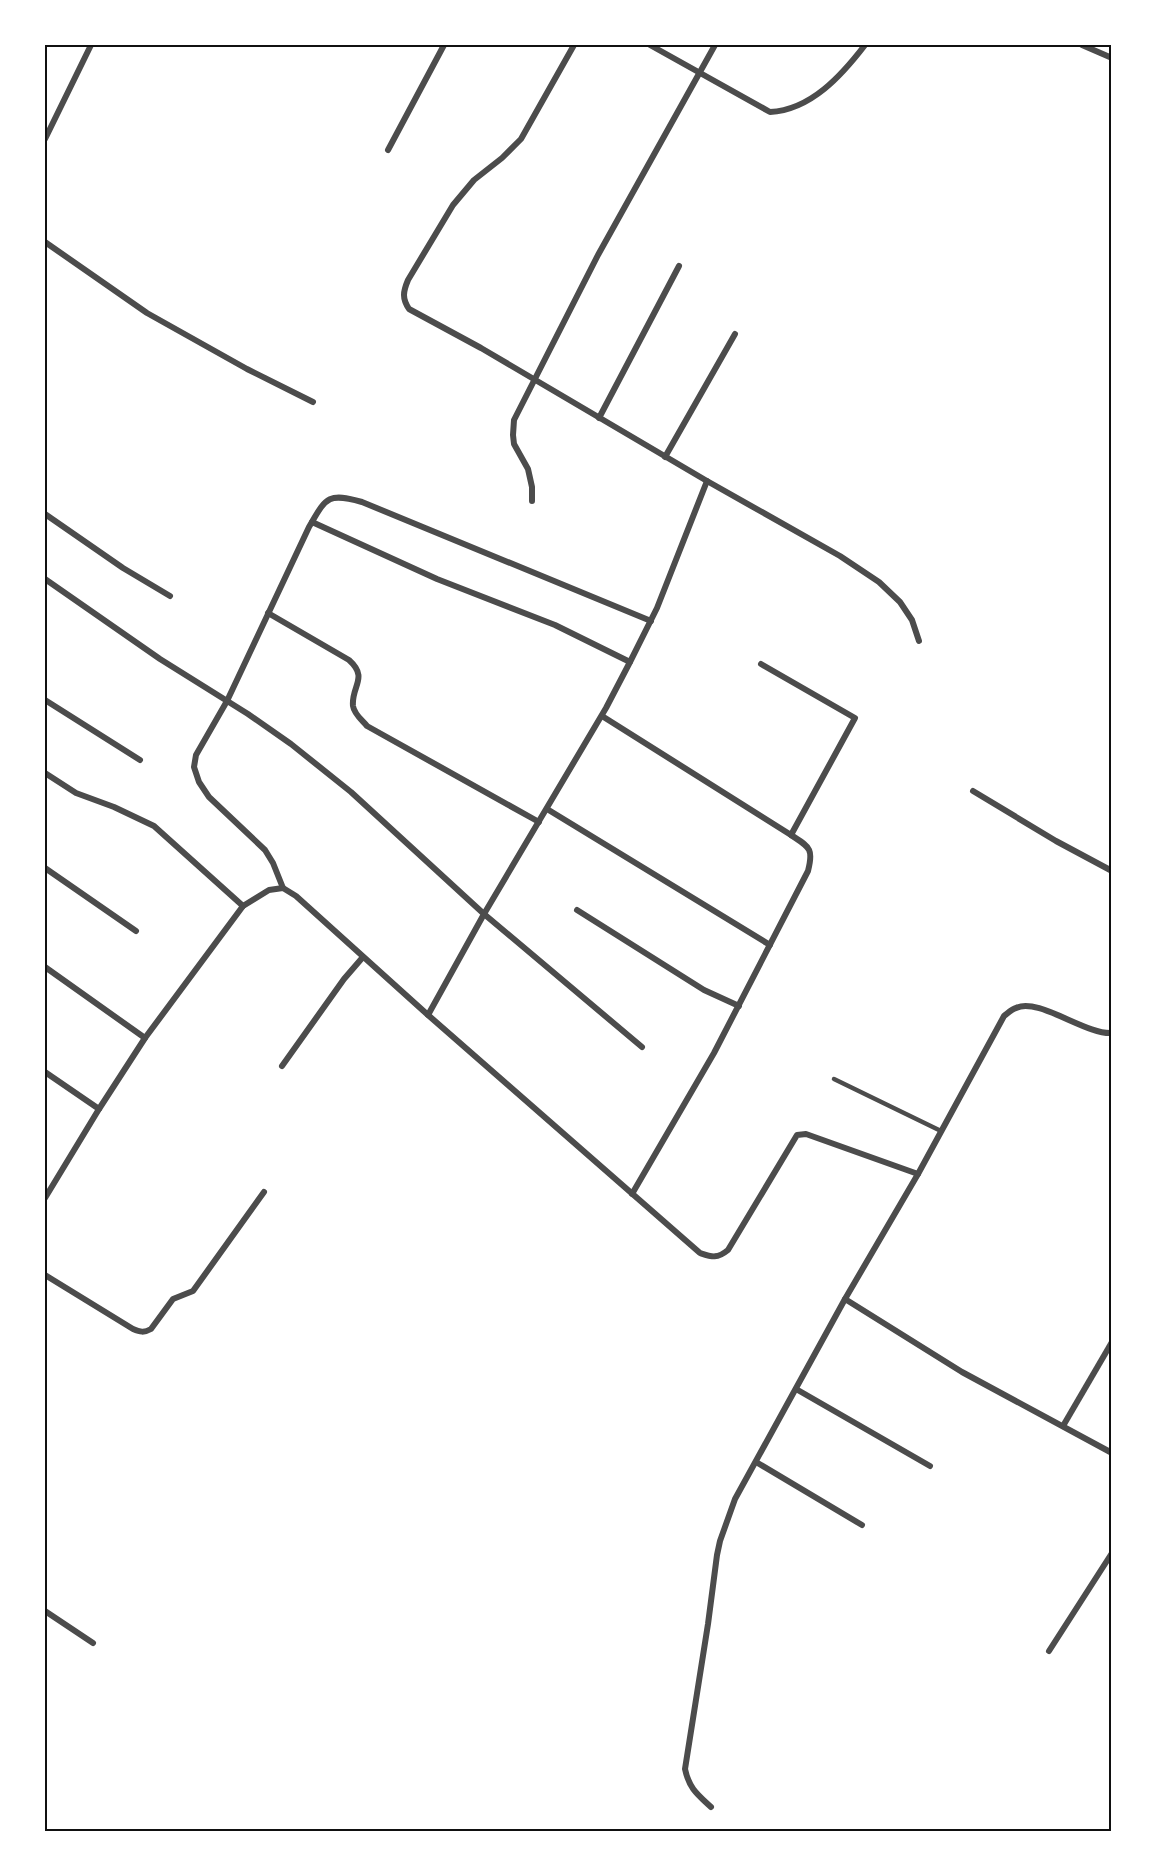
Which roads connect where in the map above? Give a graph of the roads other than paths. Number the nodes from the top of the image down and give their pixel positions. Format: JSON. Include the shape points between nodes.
{"nodes":[{"id":1,"x":91,"y":45,"type":"edge"},
{"id":2,"x":444,"y":45,"type":"edge"},
{"id":3,"x":574,"y":45,"type":"edge"},
{"id":4,"x":650,"y":45,"type":"edge"},
{"id":5,"x":715,"y":45,"type":"edge"},
{"id":6,"x":866,"y":45,"type":"edge"},
{"id":7,"x":1082,"y":45,"type":"edge"},
{"id":8,"x":1112,"y":58,"type":"edge"},
{"id":9,"x":700,"y":74,"type":"junction"},
{"id":10,"x":45,"y":139,"type":"edge"},
{"id":11,"x":388,"y":150,"type":"dead end"},
{"id":12,"x":45,"y":242,"type":"edge"},
{"id":13,"x":679,"y":266,"type":"dead end"},
{"id":14,"x":735,"y":334,"type":"dead end"},
{"id":15,"x":534,"y":379,"type":"junction"},
{"id":16,"x":313,"y":402,"type":"dead end"},
{"id":17,"x":599,"y":418,"type":"junction"},
{"id":18,"x":665,"y":457,"type":"junction"},
{"id":19,"x":707,"y":481,"type":"junction"},
{"id":20,"x":532,"y":501,"type":"dead end"},
{"id":21,"x":45,"y":514,"type":"edge"},
{"id":22,"x":312,"y":522,"type":"junction"},
{"id":23,"x":45,"y":579,"type":"edge"},
{"id":24,"x":170,"y":596,"type":"dead end"},
{"id":25,"x":268,"y":613,"type":"junction"},
{"id":26,"x":651,"y":621,"type":"junction"},
{"id":27,"x":919,"y":641,"type":"dead end"},
{"id":28,"x":630,"y":662,"type":"junction"},
{"id":29,"x":761,"y":664,"type":"dead end"},
{"id":30,"x":45,"y":700,"type":"edge"},
{"id":31,"x":227,"y":701,"type":"junction"},
{"id":32,"x":602,"y":716,"type":"junction"},
{"id":33,"x":140,"y":760,"type":"dead end"},
{"id":34,"x":45,"y":773,"type":"edge"},
{"id":35,"x":973,"y":791,"type":"dead end"},
{"id":36,"x":547,"y":808,"type":"junction"},
{"id":37,"x":538,"y":822,"type":"junction"},
{"id":38,"x":791,"y":835,"type":"junction"},
{"id":39,"x":45,"y":868,"type":"edge"},
{"id":40,"x":1112,"y":871,"type":"edge"},
{"id":41,"x":283,"y":888,"type":"junction"},
{"id":42,"x":243,"y":906,"type":"junction"},
{"id":43,"x":577,"y":910,"type":"dead end"},
{"id":44,"x":484,"y":914,"type":"junction"},
{"id":45,"x":136,"y":931,"type":"dead end"},
{"id":46,"x":770,"y":945,"type":"junction"},
{"id":47,"x":363,"y":957,"type":"junction"},
{"id":48,"x":45,"y":967,"type":"edge"},
{"id":49,"x":739,"y":1006,"type":"junction"},
{"id":50,"x":428,"y":1015,"type":"junction"},
{"id":51,"x":1112,"y":1033,"type":"edge"},
{"id":52,"x":145,"y":1038,"type":"junction"},
{"id":53,"x":642,"y":1047,"type":"dead end"},
{"id":54,"x":282,"y":1066,"type":"dead end"},
{"id":55,"x":45,"y":1072,"type":"edge"},
{"id":56,"x":834,"y":1079,"type":"dead end"},
{"id":57,"x":99,"y":1109,"type":"junction"},
{"id":58,"x":941,"y":1131,"type":"junction"},
{"id":59,"x":918,"y":1174,"type":"junction"},
{"id":60,"x":264,"y":1192,"type":"dead end"},
{"id":61,"x":632,"y":1194,"type":"junction"},
{"id":62,"x":45,"y":1198,"type":"edge"},
{"id":63,"x":45,"y":1275,"type":"edge"},
{"id":64,"x":846,"y":1299,"type":"junction"},
{"id":65,"x":1112,"y":1342,"type":"edge"},
{"id":66,"x":796,"y":1389,"type":"junction"},
{"id":67,"x":1063,"y":1426,"type":"junction"},
{"id":68,"x":1112,"y":1453,"type":"edge"},
{"id":69,"x":756,"y":1462,"type":"junction"},
{"id":70,"x":930,"y":1466,"type":"dead end"},
{"id":71,"x":862,"y":1525,"type":"dead end"},
{"id":72,"x":1112,"y":1553,"type":"edge"},
{"id":73,"x":45,"y":1611,"type":"edge"},
{"id":74,"x":93,"y":1643,"type":"dead end"},
{"id":75,"x":1049,"y":1651,"type":"dead end"},
{"id":76,"x":711,"y":1807,"type":"dead end"}],
"edges":[{"from":1,"to":10,"type":"street"},
{"from":2,"to":11,"type":"street"},
{"from":3,"to":15,"type":"street","via":[[521,139],[474,180],[453,205],[403,292],[409,309]]},
{"from":4,"to":9,"type":"street"},
{"from":5,"to":9,"type":"street"},
{"from":6,"to":9,"type":"street","via":[[832,82],[802,105],[784,111],[770,112]]},
{"from":7,"to":8,"type":"street"},
{"from":9,"to":15,"type":"street","via":[[598,255]]},
{"from":12,"to":16,"type":"street","via":[[147,313]]},
{"from":13,"to":17,"type":"street"},
{"from":14,"to":18,"type":"street"},
{"from":15,"to":17,"type":"street"},
{"from":15,"to":20,"type":"street","via":[[514,420],[513,435],[528,469]]},
{"from":17,"to":18,"type":"street"},
{"from":18,"to":19,"type":"street"},
{"from":19,"to":26,"type":"street"},
{"from":19,"to":27,"type":"street","via":[[879,582],[900,602]]},
{"from":21,"to":24,"type":"street"},
{"from":22,"to":25,"type":"street"},
{"from":22,"to":26,"type":"street","via":[[323,504],[342,496]]},
{"from":22,"to":28,"type":"street","via":[[437,579],[555,625]]},
{"from":23,"to":31,"type":"street"},
{"from":25,"to":31,"type":"street"},
{"from":25,"to":37,"type":"street","via":[[357,667],[353,705],[367,726]]},
{"from":26,"to":28,"type":"street"},
{"from":28,"to":32,"type":"street"},
{"from":29,"to":38,"type":"street","via":[[855,718]]},
{"from":30,"to":33,"type":"street"},
{"from":31,"to":41,"type":"street","via":[[196,754],[194,766],[209,797],[265,850]]},
{"from":31,"to":44,"type":"street","via":[[291,744],[351,792]]},
{"from":32,"to":36,"type":"street"},
{"from":32,"to":38,"type":"street"},
{"from":34,"to":42,"type":"street","via":[[76,793],[154,826]]},
{"from":35,"to":40,"type":"street"},
{"from":36,"to":37,"type":"street"},
{"from":36,"to":46,"type":"street"},
{"from":37,"to":44,"type":"street"},
{"from":38,"to":46,"type":"street","via":[[807,846],[812,857]]},
{"from":39,"to":45,"type":"street"},
{"from":41,"to":42,"type":"street","via":[[269,890]]},
{"from":41,"to":47,"type":"street"},
{"from":42,"to":52,"type":"street"},
{"from":43,"to":49,"type":"street","via":[[704,990]]},
{"from":44,"to":50,"type":"street"},
{"from":44,"to":53,"type":"street"},
{"from":46,"to":49,"type":"street"},
{"from":47,"to":50,"type":"street"},
{"from":47,"to":54,"type":"street"},
{"from":48,"to":52,"type":"street"},
{"from":49,"to":61,"type":"street"},
{"from":50,"to":61,"type":"street"},
{"from":51,"to":58,"type":"street","via":[[1097,1032],[1031,1006],[1018,1006],[1004,1016]]},
{"from":52,"to":57,"type":"street"},
{"from":55,"to":57,"type":"street"},
{"from":56,"to":58,"type":"lane"},
{"from":57,"to":62,"type":"street"},
{"from":58,"to":59,"type":"street"},
{"from":59,"to":61,"type":"street","via":[[806,1134],[798,1135],[728,1250],[711,1257],[700,1253]]},
{"from":59,"to":64,"type":"street"},
{"from":60,"to":63,"type":"street","via":[[193,1291],[174,1299],[146,1332],[134,1329]]},
{"from":64,"to":66,"type":"street"},
{"from":64,"to":67,"type":"street","via":[[962,1372]]},
{"from":65,"to":67,"type":"street"},
{"from":66,"to":69,"type":"street"},
{"from":66,"to":70,"type":"street"},
{"from":67,"to":68,"type":"street"},
{"from":69,"to":71,"type":"street"},
{"from":69,"to":76,"type":"street","via":[[735,1499],[718,1548],[685,1769],[688,1783]]},
{"from":72,"to":75,"type":"street"},
{"from":73,"to":74,"type":"street"}]}
